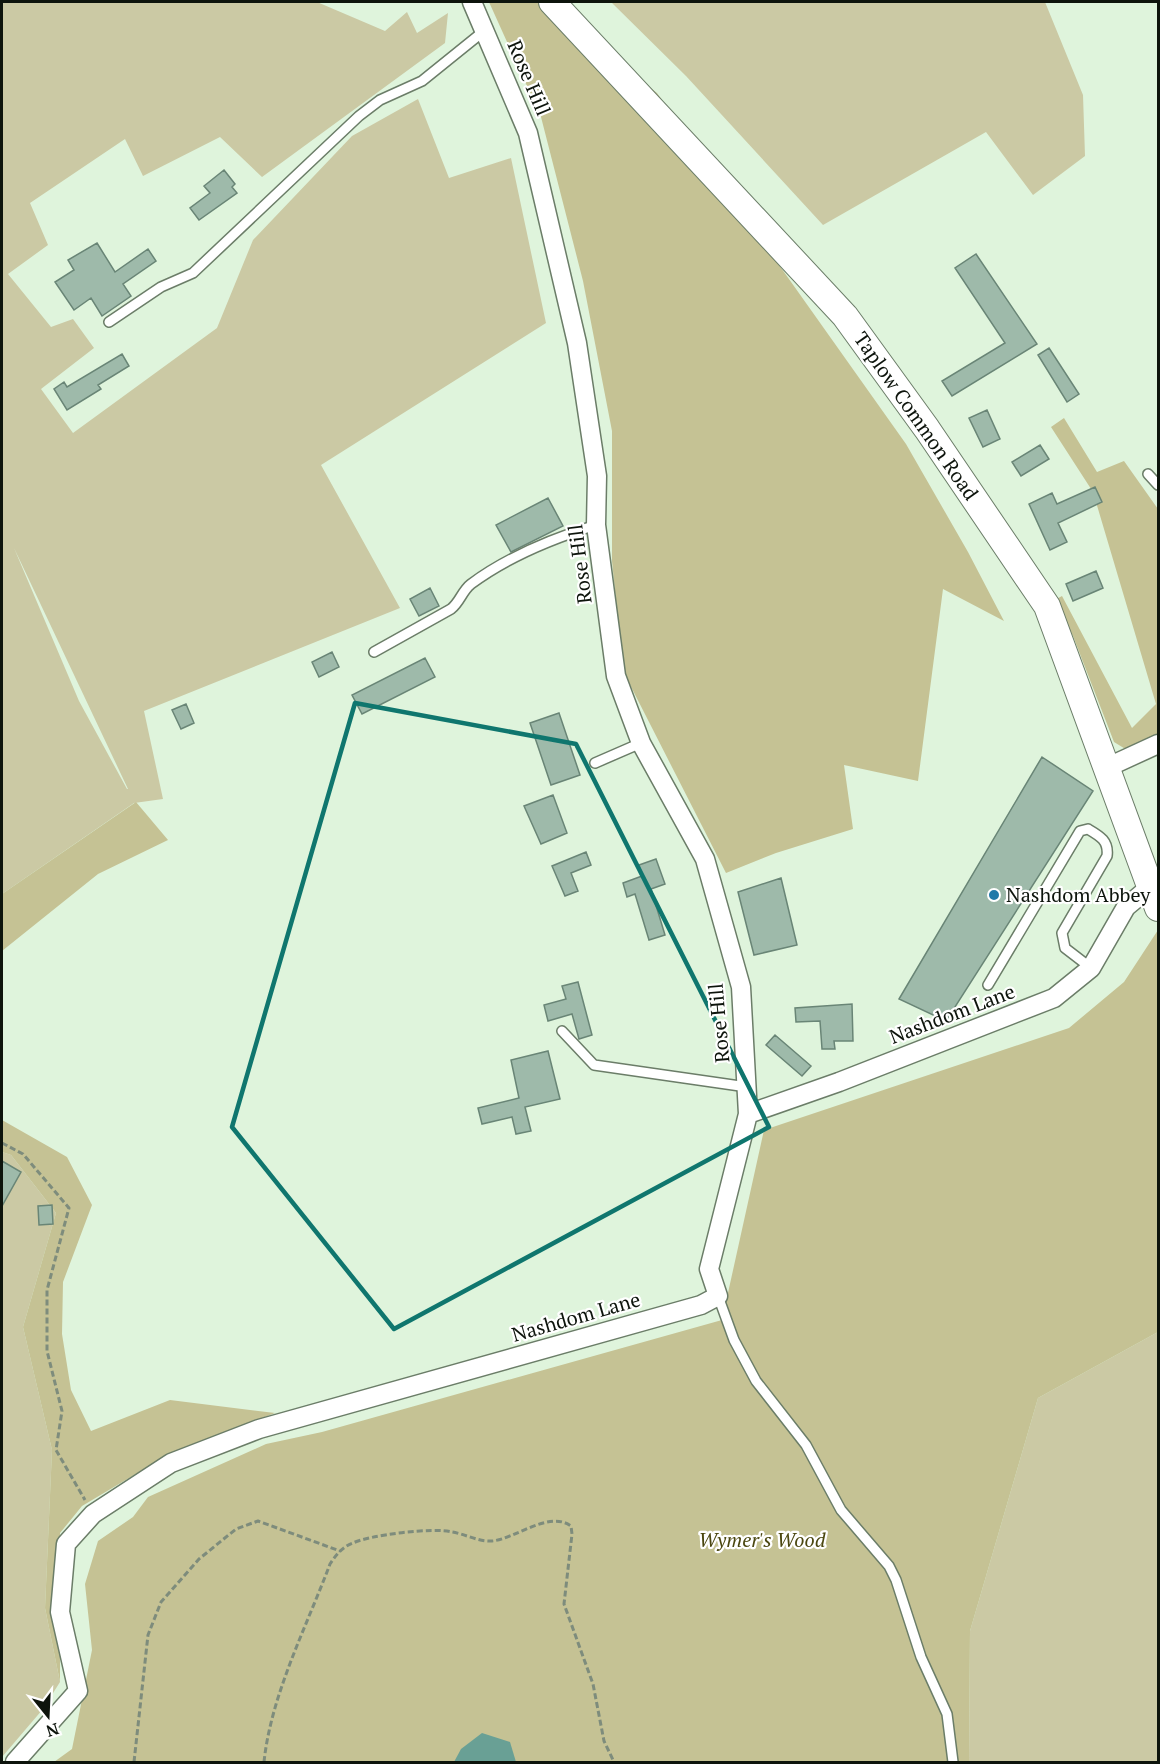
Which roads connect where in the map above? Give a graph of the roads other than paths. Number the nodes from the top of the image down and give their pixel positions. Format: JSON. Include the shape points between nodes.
{"nodes":[{"id":1,"x":472,"y":2,"type":"edge"},
{"id":2,"x":552,"y":2,"type":"edge"},
{"id":3,"x":484,"y":31,"type":"junction"},
{"id":4,"x":110,"y":322,"type":"dead end"},
{"id":5,"x":1148,"y":474,"type":"dead end"},
{"id":6,"x":1158,"y":485,"type":"edge"},
{"id":7,"x":596,"y":525,"type":"junction"},
{"id":8,"x":374,"y":652,"type":"dead end"},
{"id":9,"x":641,"y":742,"type":"junction"},
{"id":10,"x":1158,"y":744,"type":"edge"},
{"id":11,"x":595,"y":763,"type":"dead end"},
{"id":12,"x":1108,"y":767,"type":"junction"},
{"id":13,"x":1154,"y":897,"type":"edge"},
{"id":14,"x":1091,"y":968,"type":"junction"},
{"id":15,"x":988,"y":985,"type":"dead end"},
{"id":16,"x":562,"y":1031,"type":"dead end"},
{"id":17,"x":747,"y":1087,"type":"junction"},
{"id":18,"x":748,"y":1114,"type":"junction"},
{"id":19,"x":718,"y":1296,"type":"junction"},
{"id":20,"x":15,"y":1762,"type":"edge"},
{"id":21,"x":952,"y":1762,"type":"edge"}],
"edges":[{"from":1,"to":3,"type":"street","name":"Rose Hill"},
{"from":2,"to":12,"type":"street","name":"Taplow Common Road","via":[[845,316],[1047,606]]},
{"from":3,"to":4,"type":"lane","via":[[422,81],[380,100],[359,116],[194,273],[161,287]]},
{"from":3,"to":7,"type":"street","name":"Rose Hill","via":[[528,133],[577,343],[597,476]]},
{"from":5,"to":6,"type":"lane"},
{"from":7,"to":8,"type":"lane","via":[[488,574],[465,589],[451,609]]},
{"from":7,"to":9,"type":"street","name":"Rose Hill","via":[[616,676]]},
{"from":9,"to":11,"type":"lane"},
{"from":9,"to":17,"type":"street","name":"Rose Hill","via":[[705,859],[741,987]]},
{"from":10,"to":12,"type":"street"},
{"from":12,"to":13,"type":"street","name":"Taplow Common Road"},
{"from":13,"to":14,"type":"street","name":"Nashdom Lane","via":[[1126,907]]},
{"from":14,"to":15,"type":"lane","via":[[1065,948],[1062,933],[1107,856],[1103,838],[1088,829],[1080,831]]},
{"from":14,"to":18,"type":"street","name":"Nashdom Lane","via":[[1054,998]]},
{"from":16,"to":17,"type":"lane","via":[[594,1065]]},
{"from":17,"to":18,"type":"street","name":"Rose Hill"},
{"from":18,"to":19,"type":"street","via":[[710,1269]]},
{"from":19,"to":20,"type":"street","name":"Nashdom Lane","via":[[701,1305],[259,1429],[171,1463],[93,1514],[66,1544],[61,1600],[60,1612],[78,1691]]},
{"from":19,"to":21,"type":"lane","via":[[734,1340],[756,1381],[806,1445],[841,1510],[893,1573],[921,1657],[947,1714]]}]}
